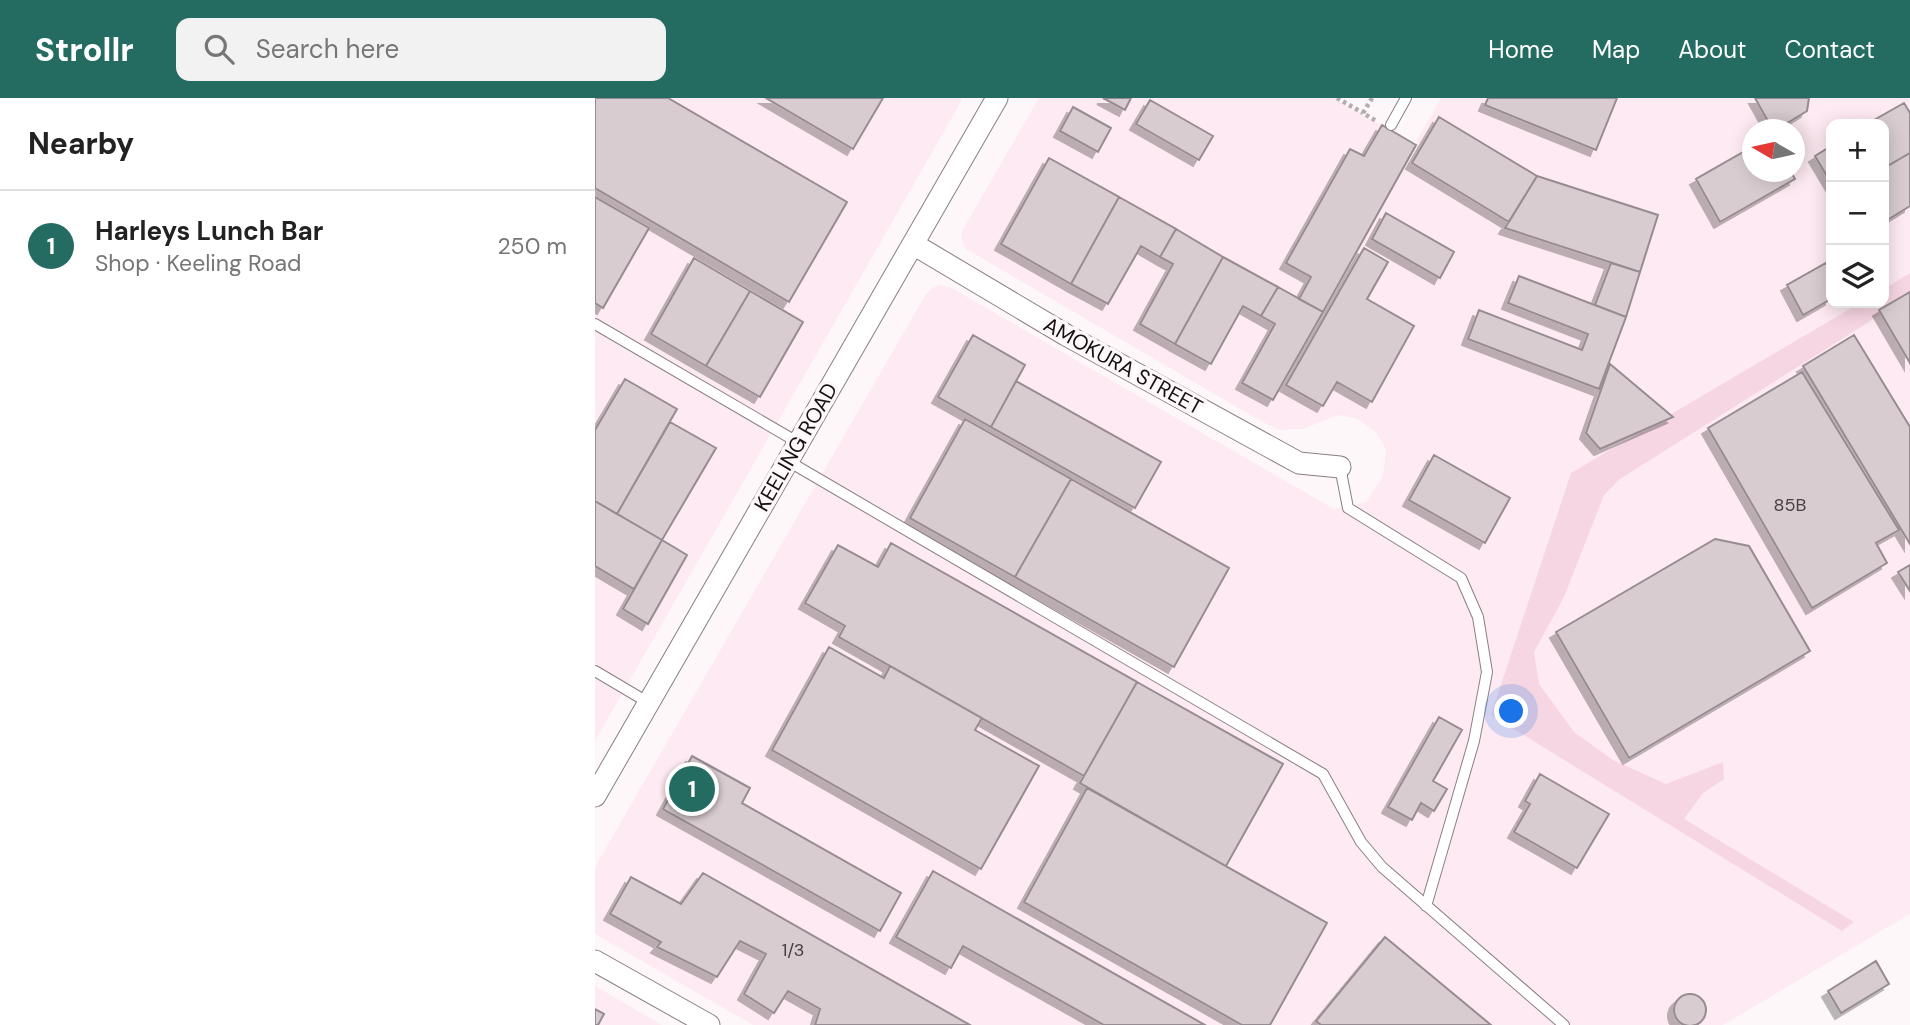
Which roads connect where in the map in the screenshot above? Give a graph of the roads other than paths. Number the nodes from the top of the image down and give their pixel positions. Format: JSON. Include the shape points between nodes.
{"nodes":[{"id":1,"x":997,"y":98,"type":"edge"},
{"id":2,"x":1406,"y":98,"type":"edge"},
{"id":3,"x":1391,"y":125,"type":"road end"},
{"id":4,"x":913,"y":244,"type":"junction"},
{"id":5,"x":595,"y":324,"type":"edge"},
{"id":6,"x":793,"y":452,"type":"junction"},
{"id":7,"x":1340,"y":467,"type":"joint"},
{"id":8,"x":595,"y":671,"type":"edge"},
{"id":9,"x":649,"y":703,"type":"junction"},
{"id":10,"x":595,"y":796,"type":"edge"},
{"id":11,"x":1426,"y":906,"type":"junction"},
{"id":12,"x":595,"y":961,"type":"edge"},
{"id":13,"x":709,"y":1025,"type":"edge"},
{"id":14,"x":1564,"y":1025,"type":"edge"}],
"edges":[{"from":1,"to":4,"type":"street","name":"KEELING ROAD"},
{"from":2,"to":3,"type":"lane"},
{"from":4,"to":6,"type":"street","name":"KEELING ROAD"},
{"from":4,"to":7,"type":"street","name":"AMOKURA STREET","via":[[1066,335],[1299,463]]},
{"from":5,"to":6,"type":"lane"},
{"from":6,"to":9,"type":"street","name":"KEELING ROAD"},
{"from":6,"to":11,"type":"lane","via":[[1323,774],[1361,842]]},
{"from":7,"to":11,"type":"lane","via":[[1348,508],[1461,578],[1478,617],[1487,672],[1474,741]]},
{"from":8,"to":9,"type":"lane"},
{"from":9,"to":10,"type":"street","name":"KEELING ROAD"},
{"from":11,"to":14,"type":"lane"},
{"from":12,"to":13,"type":"street"}]}
